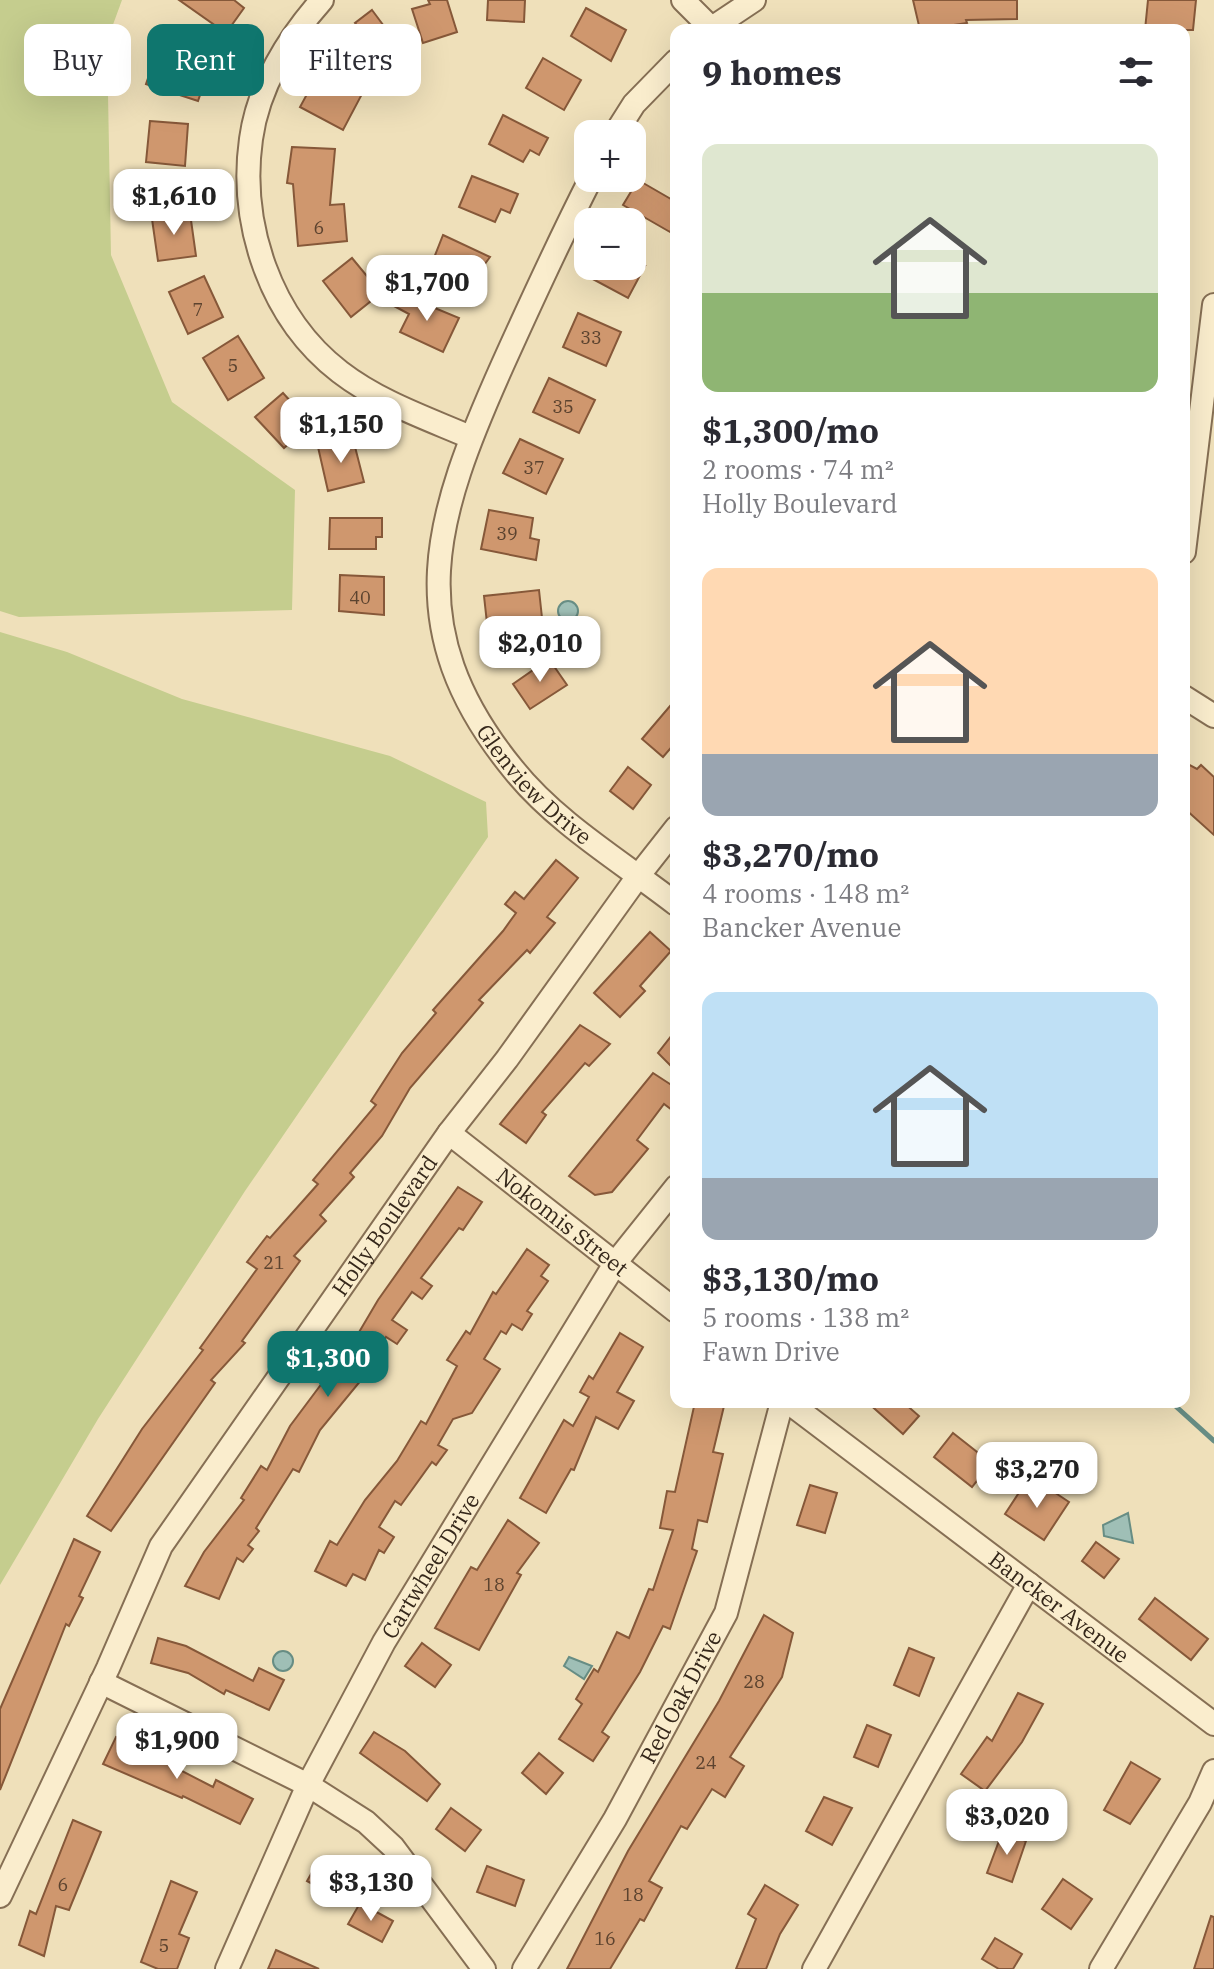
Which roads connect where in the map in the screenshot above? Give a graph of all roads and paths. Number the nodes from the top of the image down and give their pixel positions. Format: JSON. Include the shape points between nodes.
{"nodes":[{"id":1,"x":322,"y":0,"type":"edge"},
{"id":2,"x":683,"y":0,"type":"edge"},
{"id":3,"x":754,"y":0,"type":"edge"},
{"id":4,"x":706,"y":24,"type":"edge"},
{"id":5,"x":718,"y":24,"type":"edge"},
{"id":6,"x":670,"y":67,"type":"edge"},
{"id":7,"x":624,"y":120,"type":"edge"},
{"id":8,"x":584,"y":192,"type":"edge"},
{"id":9,"x":1214,"y":305,"type":"edge"},
{"id":10,"x":470,"y":437,"type":"junction"},
{"id":11,"x":1190,"y":503,"type":"edge"},
{"id":12,"x":1190,"y":701,"type":"edge"},
{"id":13,"x":1214,"y":716,"type":"edge"},
{"id":14,"x":670,"y":836,"type":"edge"},
{"id":15,"x":639,"y":875,"type":"junction"},
{"id":16,"x":670,"y":899,"type":"edge"},
{"id":17,"x":449,"y":1133,"type":"junction"},
{"id":18,"x":670,"y":1194,"type":"edge"},
{"id":19,"x":616,"y":1262,"type":"junction"},
{"id":20,"x":670,"y":1306,"type":"edge"},
{"id":21,"x":783,"y":1408,"type":"edge"},
{"id":22,"x":793,"y":1408,"type":"edge"},
{"id":23,"x":1029,"y":1584,"type":"junction"},
{"id":24,"x":101,"y":1682,"type":"junction"},
{"id":25,"x":1214,"y":1724,"type":"edge"},
{"id":26,"x":1214,"y":1771,"type":"edge"},
{"id":27,"x":308,"y":1785,"type":"junction"},
{"id":28,"x":0,"y":1896,"type":"edge"},
{"id":29,"x":227,"y":1969,"type":"edge"},
{"id":30,"x":484,"y":1969,"type":"edge"},
{"id":31,"x":524,"y":1969,"type":"edge"},
{"id":32,"x":814,"y":1969,"type":"edge"},
{"id":33,"x":1101,"y":1969,"type":"edge"}],
"edges":[{"from":1,"to":10,"type":"street","via":[[288,43],[251,136],[248,173],[257,247],[288,314],[339,371],[375,395]]},
{"from":2,"to":4,"type":"street"},
{"from":3,"to":5,"type":"street"},
{"from":6,"to":7,"type":"street"},
{"from":8,"to":10,"type":"street","name":"Glenview Drive"},
{"from":9,"to":11,"type":"street"},
{"from":10,"to":15,"type":"street","name":"Glenview Drive","via":[[450,495],[437,568],[438,608],[462,696],[514,771],[552,808]]},
{"from":12,"to":13,"type":"street"},
{"from":14,"to":15,"type":"street","name":"Holly Boulevard"},
{"from":15,"to":16,"type":"street","name":"Glenview Drive"},
{"from":15,"to":17,"type":"street","name":"Holly Boulevard"},
{"from":17,"to":19,"type":"street","name":"Nokomis Street"},
{"from":17,"to":24,"type":"street","name":"Holly Boulevard","via":[[161,1546]]},
{"from":18,"to":19,"type":"street","name":"Cartwheel Drive"},
{"from":19,"to":20,"type":"street","name":"Nokomis Street"},
{"from":19,"to":27,"type":"street","name":"Cartwheel Drive","via":[[384,1642]]},
{"from":21,"to":31,"type":"street","name":"Red Oak Drive","via":[[726,1613],[609,1828]]},
{"from":22,"to":23,"type":"street","name":"Bancker Avenue"},
{"from":23,"to":25,"type":"street","name":"Bancker Avenue"},
{"from":23,"to":32,"type":"street"},
{"from":24,"to":27,"type":"street"},
{"from":24,"to":28,"type":"street","name":"Holly Boulevard"},
{"from":26,"to":33,"type":"street"},
{"from":27,"to":29,"type":"street","name":"Cartwheel Drive"},
{"from":27,"to":30,"type":"street","via":[[366,1822],[393,1847]]}]}
